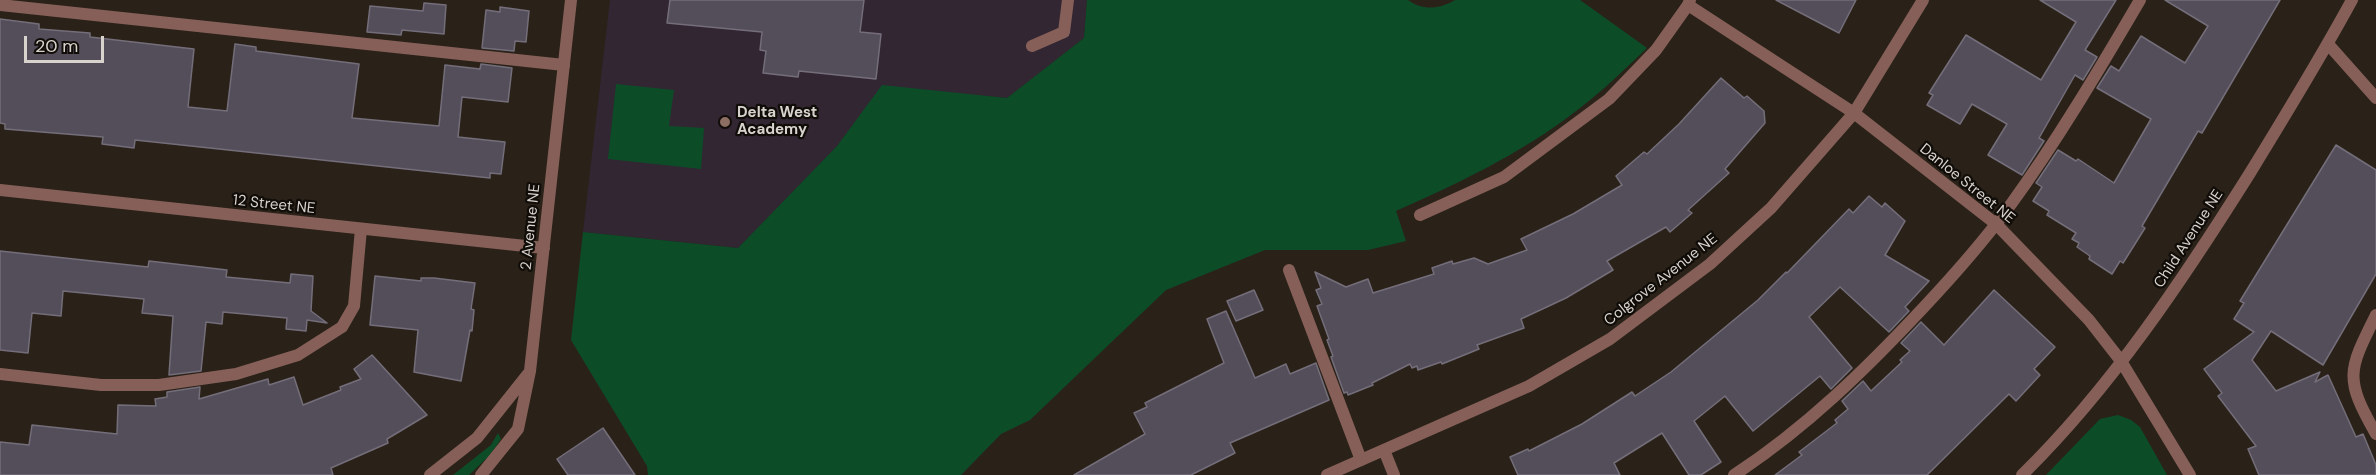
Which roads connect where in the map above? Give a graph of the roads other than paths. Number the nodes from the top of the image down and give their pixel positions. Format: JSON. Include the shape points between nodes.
{"nodes":[{"id":1,"x":571,"y":0,"type":"edge"},
{"id":2,"x":1068,"y":0,"type":"edge"},
{"id":3,"x":1923,"y":0,"type":"edge"},
{"id":4,"x":2140,"y":0,"type":"edge"},
{"id":5,"x":2352,"y":0,"type":"edge"},
{"id":6,"x":1689,"y":3,"type":"edge"},
{"id":7,"x":0,"y":5,"type":"edge"},
{"id":8,"x":2328,"y":44,"type":"junction"},
{"id":9,"x":1032,"y":46,"type":"dead end"},
{"id":10,"x":564,"y":65,"type":"junction"},
{"id":11,"x":2376,"y":98,"type":"edge"},
{"id":12,"x":1854,"y":113,"type":"junction"},
{"id":13,"x":0,"y":190,"type":"edge"},
{"id":14,"x":1420,"y":215,"type":"dead end"},
{"id":15,"x":1996,"y":224,"type":"junction"},
{"id":16,"x":361,"y":229,"type":"junction"},
{"id":17,"x":544,"y":248,"type":"junction"},
{"id":18,"x":1289,"y":270,"type":"dead end"},
{"id":19,"x":2376,"y":315,"type":"edge"},
{"id":20,"x":2121,"y":361,"type":"junction"},
{"id":21,"x":530,"y":371,"type":"junction"},
{"id":22,"x":0,"y":374,"type":"edge"},
{"id":23,"x":2376,"y":434,"type":"edge"},
{"id":24,"x":1384,"y":450,"type":"junction"},
{"id":25,"x":1361,"y":460,"type":"junction"},
{"id":26,"x":430,"y":475,"type":"edge"},
{"id":27,"x":481,"y":475,"type":"edge"},
{"id":28,"x":1327,"y":475,"type":"edge"},
{"id":29,"x":1394,"y":475,"type":"edge"},
{"id":30,"x":1734,"y":475,"type":"edge"},
{"id":31,"x":2022,"y":475,"type":"edge"},
{"id":32,"x":2190,"y":475,"type":"edge"}],
"edges":[{"from":1,"to":10,"type":"street","name":"2 Avenue NE"},
{"from":2,"to":9,"type":"street","via":[[1064,32]]},
{"from":3,"to":12,"type":"street","name":"Colgrove Avenue NE"},
{"from":4,"to":15,"type":"street","via":[[2059,132]]},
{"from":5,"to":8,"type":"street","name":"Child Avenue NE"},
{"from":6,"to":12,"type":"street","name":"Danloe Street NE"},
{"from":6,"to":14,"type":"street","via":[[1656,50],[1609,99],[1504,177]]},
{"from":7,"to":10,"type":"street"},
{"from":8,"to":11,"type":"street"},
{"from":8,"to":20,"type":"street","name":"Child Avenue NE","via":[[2216,227],[2160,312]]},
{"from":10,"to":17,"type":"street","name":"2 Avenue NE"},
{"from":12,"to":15,"type":"street","name":"Danloe Street NE"},
{"from":12,"to":24,"type":"street","name":"Colgrove Avenue NE","via":[[1771,208],[1710,264],[1610,339],[1529,386]]},
{"from":13,"to":16,"type":"street","name":"12 Street NE"},
{"from":15,"to":20,"type":"street","name":"Danloe Street NE","via":[[2089,320]]},
{"from":15,"to":30,"type":"street","via":[[1893,340],[1822,410]]},
{"from":16,"to":17,"type":"street","name":"12 Street NE"},
{"from":16,"to":22,"type":"street","via":[[354,306],[342,327],[297,355],[236,374],[159,385],[101,385]]},
{"from":17,"to":21,"type":"street","name":"2 Avenue NE"},
{"from":18,"to":25,"type":"street"},
{"from":19,"to":23,"type":"street","via":[[2354,363],[2352,380],[2358,402]]},
{"from":20,"to":31,"type":"street","name":"Child Avenue NE"},
{"from":20,"to":32,"type":"street","name":"Danloe Street NE"},
{"from":21,"to":26,"type":"street","via":[[477,438]]},
{"from":21,"to":27,"type":"street","name":"2 Avenue NE","via":[[518,429]]},
{"from":24,"to":25,"type":"street","name":"Colgrove Avenue NE"},
{"from":24,"to":29,"type":"street"},
{"from":25,"to":28,"type":"street","name":"Colgrove Avenue NE"}]}
